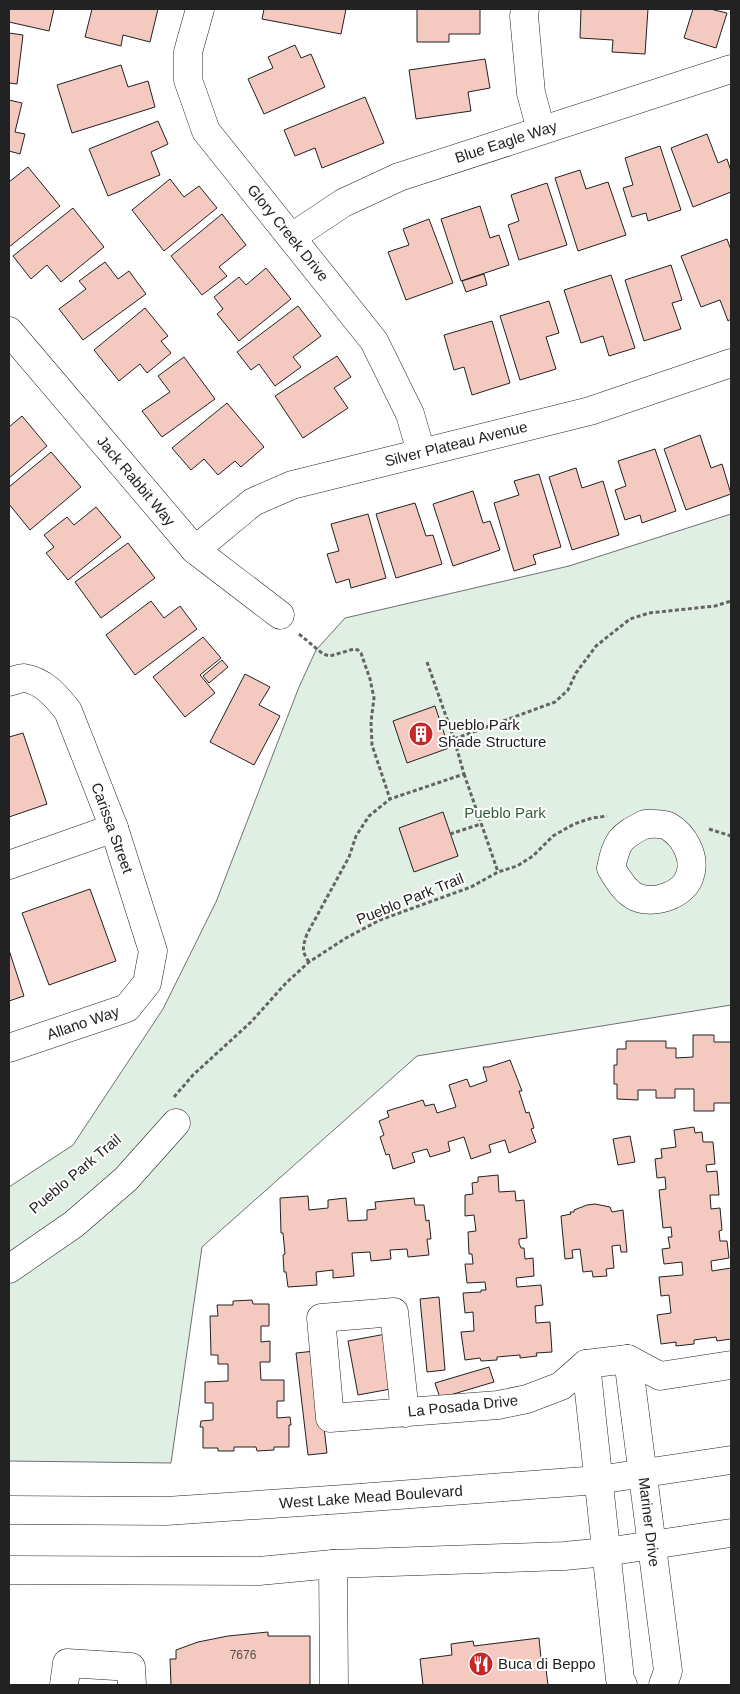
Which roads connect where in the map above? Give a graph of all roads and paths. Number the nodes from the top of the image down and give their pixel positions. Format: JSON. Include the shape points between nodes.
{"nodes":[{"id":1,"x":200,"y":9,"type":"edge"},
{"id":2,"x":525,"y":9,"type":"edge"},
{"id":3,"x":731,"y":69,"type":"edge"},
{"id":4,"x":541,"y":130,"type":"junction"},
{"id":5,"x":292,"y":237,"type":"junction"},
{"id":6,"x":9,"y":331,"type":"edge"},
{"id":7,"x":731,"y":363,"type":"edge"},
{"id":8,"x":421,"y":452,"type":"junction"},
{"id":9,"x":194,"y":550,"type":"junction"},
{"id":10,"x":731,"y":601,"type":"edge"},
{"id":11,"x":280,"y":615,"type":"joint"},
{"id":12,"x":427,"y":662,"type":"dead end"},
{"id":13,"x":9,"y":682,"type":"edge"},
{"id":14,"x":454,"y":739,"type":"junction"},
{"id":15,"x":464,"y":774,"type":"junction"},
{"id":16,"x":390,"y":799,"type":"junction"},
{"id":17,"x":608,"y":816,"type":"dead end"},
{"id":18,"x":481,"y":824,"type":"junction"},
{"id":19,"x":704,"y":827,"type":"dead end"},
{"id":20,"x":114,"y":828,"type":"junction"},
{"id":21,"x":450,"y":834,"type":"dead end"},
{"id":22,"x":731,"y":836,"type":"edge"},
{"id":23,"x":9,"y":865,"type":"edge"},
{"id":24,"x":498,"y":872,"type":"junction"},
{"id":25,"x":309,"y":962,"type":"junction"},
{"id":26,"x":147,"y":983,"type":"joint"},
{"id":27,"x":9,"y":1048,"type":"edge"},
{"id":28,"x":172,"y":1113,"type":"joint"},
{"id":29,"x":9,"y":1269,"type":"edge"},
{"id":30,"x":628,"y":1359,"type":"junction"},
{"id":31,"x":586,"y":1364,"type":"junction"},
{"id":32,"x":731,"y":1365,"type":"edge"},
{"id":33,"x":405,"y":1413,"type":"junction"},
{"id":34,"x":731,"y":1460,"type":"edge"},
{"id":35,"x":643,"y":1473,"type":"junction"},
{"id":36,"x":598,"y":1480,"type":"junction"},
{"id":37,"x":9,"y":1510,"type":"edge"},
{"id":38,"x":731,"y":1533,"type":"edge"},
{"id":39,"x":652,"y":1545,"type":"junction"},
{"id":40,"x":606,"y":1552,"type":"junction"},
{"id":41,"x":333,"y":1564,"type":"junction"},
{"id":42,"x":9,"y":1570,"type":"edge"},
{"id":43,"x":64,"y":1685,"type":"edge"},
{"id":44,"x":132,"y":1685,"type":"edge"},
{"id":45,"x":334,"y":1685,"type":"edge"},
{"id":46,"x":623,"y":1685,"type":"edge"},
{"id":47,"x":663,"y":1685,"type":"edge"}],
"edges":[{"from":1,"to":5,"type":"street","name":"Glory Creek Drive","via":[[188,52],[188,80],[206,131]]},
{"from":2,"to":4,"type":"street","via":[[531,93]]},
{"from":3,"to":4,"type":"street","name":"Blue Eagle Way"},
{"from":4,"to":5,"type":"street","name":"Blue Eagle Way","via":[[399,177],[343,202]]},
{"from":5,"to":8,"type":"street","name":"Glory Creek Drive","via":[[374,341],[410,414]]},
{"from":6,"to":9,"type":"street","name":"Jack Rabbit Way"},
{"from":7,"to":8,"type":"street","name":"Silver Plateau Avenue","via":[[590,411]]},
{"from":8,"to":9,"type":"street","name":"Silver Plateau Avenue","via":[[284,488],[253,502]]},
{"from":9,"to":11,"type":"street","name":"Jack Rabbit Way"},
{"from":10,"to":14,"type":"path","via":[[715,606],[649,613],[630,619],[596,646],[568,690],[555,702]]},
{"from":11,"to":16,"type":"path","via":[[323,654],[330,656],[354,648],[361,653],[374,698],[372,744]]},
{"from":12,"to":14,"type":"path"},
{"from":13,"to":20,"type":"street","name":"Carissa Street","via":[[23,678],[42,684],[68,711]]},
{"from":14,"to":15,"type":"path"},
{"from":15,"to":16,"type":"path"},
{"from":15,"to":18,"type":"path"},
{"from":16,"to":25,"type":"path","via":[[370,816],[356,836],[349,857],[316,915],[303,946]]},
{"from":17,"to":24,"type":"path","name":"Pueblo Park Trail","via":[[574,824],[553,836],[517,866]]},
{"from":18,"to":21,"type":"path"},
{"from":18,"to":24,"type":"path"},
{"from":19,"to":22,"type":"path"},
{"from":20,"to":23,"type":"street"},
{"from":20,"to":26,"type":"street","name":"Carissa Street","via":[[153,952]]},
{"from":24,"to":25,"type":"path","name":"Pueblo Park Trail","via":[[471,887],[380,920]]},
{"from":25,"to":28,"type":"path","name":"Pueblo Park Trail","via":[[251,1022],[193,1075]]},
{"from":26,"to":27,"type":"street","name":"Allano Way","via":[[127,1008]]},
{"from":28,"to":29,"type":"street","via":[[126,1179],[74,1224]]},
{"from":30,"to":31,"type":"street"},
{"from":30,"to":32,"type":"street","via":[[660,1376]]},
{"from":30,"to":35,"type":"street","name":"Mariner Drive"},
{"from":31,"to":33,"type":"street","name":"La Posada Drive","via":[[561,1386],[527,1399],[498,1405]]},
{"from":31,"to":36,"type":"street"},
{"from":33,"to":33,"type":"street","name":"La Posada Drive","via":[[394,1312],[321,1318],[330,1418]]},
{"from":34,"to":35,"type":"street","name":"West Lake Mead Boulevard"},
{"from":35,"to":36,"type":"street","name":"West Lake Mead Boulevard"},
{"from":35,"to":39,"type":"street","name":"Mariner Drive"},
{"from":36,"to":37,"type":"street","name":"West Lake Mead Boulevard","via":[[166,1511]]},
{"from":36,"to":40,"type":"street"},
{"from":38,"to":39,"type":"street"},
{"from":39,"to":40,"type":"street"},
{"from":39,"to":47,"type":"street","name":"Mariner Drive","via":[[668,1671]]},
{"from":40,"to":41,"type":"street"},
{"from":40,"to":46,"type":"street"},
{"from":41,"to":42,"type":"street","via":[[259,1572]]},
{"from":41,"to":45,"type":"street"},
{"from":43,"to":44,"type":"street","via":[[67,1663],[131,1667]]}]}
